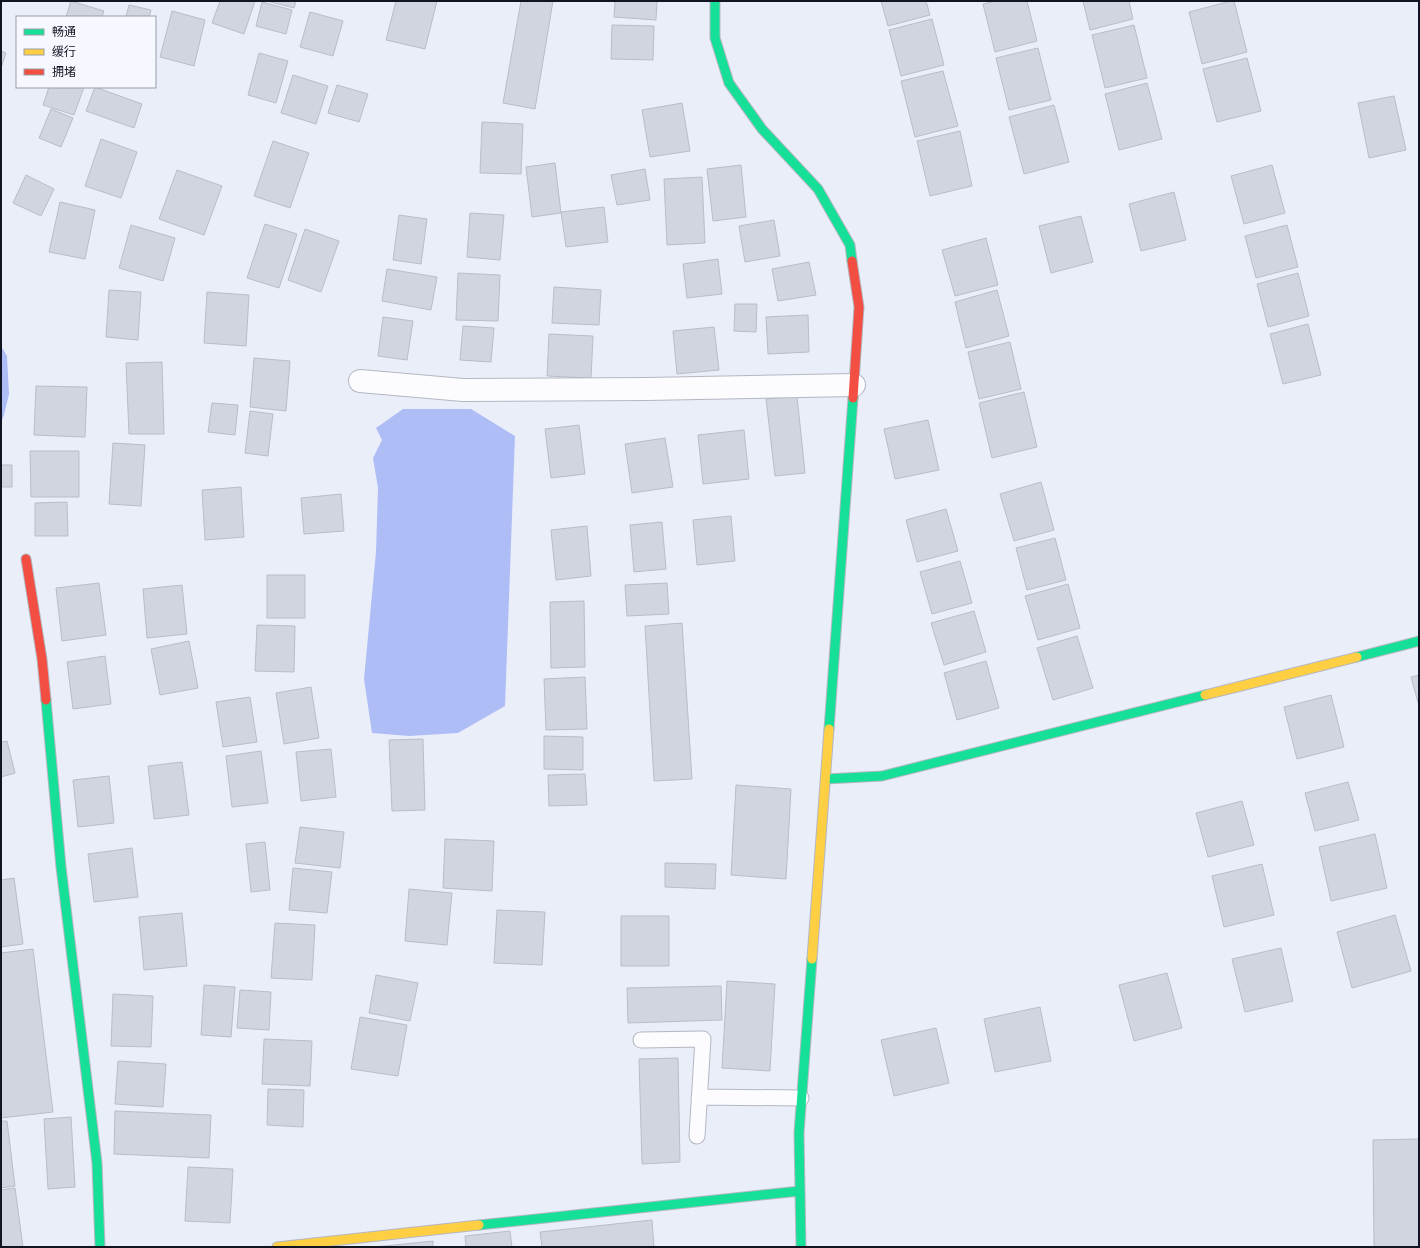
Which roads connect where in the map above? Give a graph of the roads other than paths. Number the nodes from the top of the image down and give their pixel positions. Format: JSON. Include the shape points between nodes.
{"nodes":[{"id":1,"x":715,"y":1,"type":"edge"},
{"id":2,"x":360,"y":381,"type":"dead end"},
{"id":3,"x":854,"y":385,"type":"junction"},
{"id":4,"x":26,"y":559,"type":"dead end"},
{"id":5,"x":1419,"y":641,"type":"edge"},
{"id":6,"x":826,"y":779,"type":"junction"},
{"id":7,"x":641,"y":1040,"type":"dead end"},
{"id":8,"x":699,"y":1097,"type":"junction"},
{"id":9,"x":801,"y":1098,"type":"junction"},
{"id":10,"x":697,"y":1136,"type":"dead end"},
{"id":11,"x":800,"y":1192,"type":"junction"},
{"id":12,"x":100,"y":1247,"type":"edge"},
{"id":13,"x":277,"y":1247,"type":"edge"},
{"id":14,"x":801,"y":1247,"type":"edge"}],
"edges":[{"from":1,"to":3,"type":"street","via":[[715,38],[729,83],[762,129],[818,189],[850,245],[859,307]]},
{"from":2,"to":3,"type":"street","via":[[463,390]]},
{"from":3,"to":6,"type":"street"},
{"from":4,"to":12,"type":"street","via":[[42,660],[61,867],[97,1163]]},
{"from":5,"to":6,"type":"street","via":[[882,776]]},
{"from":6,"to":9,"type":"street"},
{"from":7,"to":8,"type":"lane","via":[[703,1039]]},
{"from":8,"to":9,"type":"lane"},
{"from":8,"to":10,"type":"lane"},
{"from":9,"to":11,"type":"street"},
{"from":11,"to":13,"type":"street"},
{"from":11,"to":14,"type":"street"}]}
